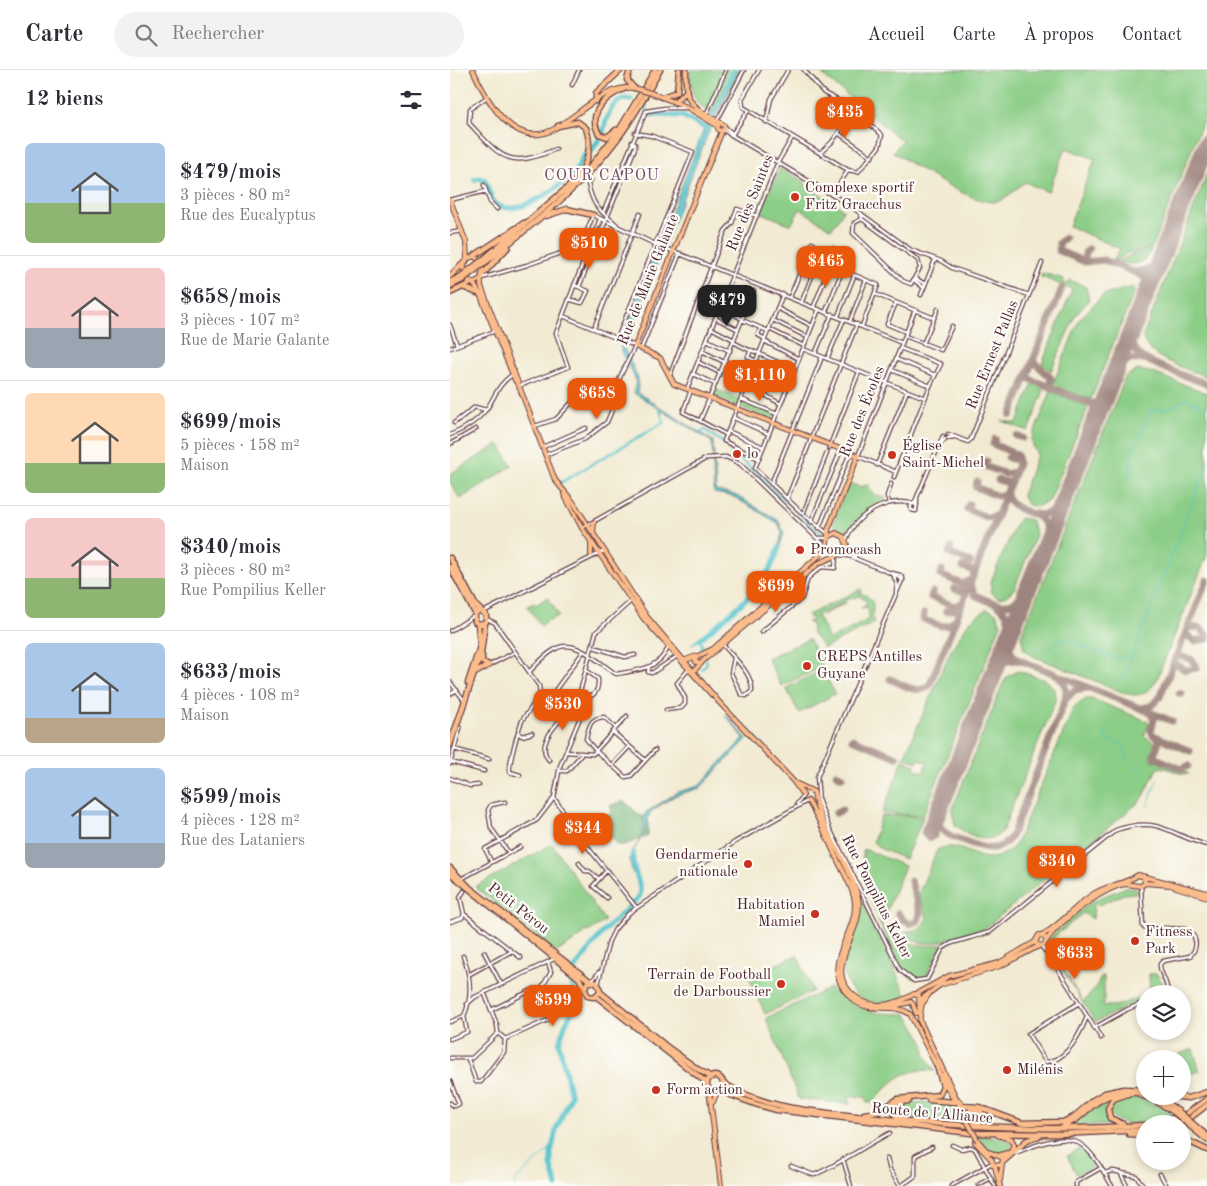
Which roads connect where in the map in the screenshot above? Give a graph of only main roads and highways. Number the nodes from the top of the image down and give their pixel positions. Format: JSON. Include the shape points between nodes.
{"nodes":[{"id":1,"x":473,"y":70,"type":"edge"},
{"id":2,"x":621,"y":70,"type":"edge"},
{"id":3,"x":630,"y":70,"type":"edge"},
{"id":4,"x":654,"y":70,"type":"edge"},
{"id":5,"x":661,"y":70,"type":"edge"},
{"id":6,"x":679,"y":70,"type":"edge"},
{"id":7,"x":686,"y":70,"type":"edge"},
{"id":8,"x":650,"y":82,"type":"junction"},
{"id":9,"x":626,"y":88,"type":"junction"},
{"id":10,"x":634,"y":88,"type":"junction"},
{"id":11,"x":686,"y":92,"type":"junction"},
{"id":12,"x":664,"y":97,"type":"junction"},
{"id":13,"x":596,"y":101,"type":"junction"},
{"id":14,"x":676,"y":101,"type":"junction"},
{"id":15,"x":706,"y":115,"type":"junction"},
{"id":16,"x":628,"y":116,"type":"junction"},
{"id":17,"x":557,"y":127,"type":"junction"},
{"id":18,"x":555,"y":199,"type":"junction"},
{"id":19,"x":450,"y":200,"type":"edge"},
{"id":20,"x":548,"y":215,"type":"junction"},
{"id":21,"x":593,"y":215,"type":"road end"},
{"id":22,"x":536,"y":216,"type":"junction"},
{"id":23,"x":532,"y":224,"type":"junction"},
{"id":24,"x":517,"y":238,"type":"junction"},
{"id":25,"x":468,"y":248,"type":"junction"},
{"id":26,"x":473,"y":256,"type":"junction"},
{"id":27,"x":486,"y":259,"type":"junction"},
{"id":28,"x":467,"y":260,"type":"junction"},
{"id":29,"x":450,"y":276,"type":"edge"},
{"id":30,"x":482,"y":277,"type":"junction"},
{"id":31,"x":461,"y":278,"type":"junction"},
{"id":32,"x":450,"y":282,"type":"edge"},
{"id":33,"x":472,"y":283,"type":"junction"},
{"id":34,"x":450,"y":286,"type":"edge"},
{"id":35,"x":464,"y":288,"type":"junction"},
{"id":36,"x":450,"y":293,"type":"edge"},
{"id":37,"x":480,"y":294,"type":"junction"},
{"id":38,"x":514,"y":374,"type":"junction"},
{"id":39,"x":858,"y":456,"type":"joint"},
{"id":40,"x":562,"y":490,"type":"junction"},
{"id":41,"x":594,"y":522,"type":"road end"},
{"id":42,"x":831,"y":522,"type":"junction"},
{"id":43,"x":593,"y":533,"type":"junction"},
{"id":44,"x":836,"y":533,"type":"junction"},
{"id":45,"x":588,"y":536,"type":"junction"},
{"id":46,"x":827,"y":536,"type":"junction"},
{"id":47,"x":825,"y":548,"type":"junction"},
{"id":48,"x":602,"y":551,"type":"junction"},
{"id":49,"x":837,"y":555,"type":"junction"},
{"id":50,"x":590,"y":557,"type":"road end"},
{"id":51,"x":450,"y":558,"type":"edge"},
{"id":52,"x":450,"y":567,"type":"edge"},
{"id":53,"x":478,"y":613,"type":"junction"},
{"id":54,"x":486,"y":619,"type":"junction"},
{"id":55,"x":477,"y":624,"type":"junction"},
{"id":56,"x":484,"y":638,"type":"junction"},
{"id":57,"x":701,"y":654,"type":"junction"},
{"id":58,"x":678,"y":657,"type":"junction"},
{"id":59,"x":691,"y":657,"type":"junction"},
{"id":60,"x":683,"y":661,"type":"junction"},
{"id":61,"x":703,"y":662,"type":"junction"},
{"id":62,"x":688,"y":671,"type":"junction"},
{"id":63,"x":694,"y":671,"type":"junction"},
{"id":64,"x":475,"y":673,"type":"junction"},
{"id":65,"x":700,"y":678,"type":"junction"},
{"id":66,"x":465,"y":697,"type":"junction"},
{"id":67,"x":718,"y":701,"type":"junction"},
{"id":68,"x":450,"y":736,"type":"edge"},
{"id":69,"x":452,"y":747,"type":"edge"},
{"id":70,"x":794,"y":782,"type":"junction"},
{"id":71,"x":806,"y":790,"type":"junction"},
{"id":72,"x":803,"y":796,"type":"junction"},
{"id":73,"x":814,"y":797,"type":"junction"},
{"id":74,"x":808,"y":801,"type":"junction"},
{"id":75,"x":450,"y":868,"type":"edge"},
{"id":76,"x":450,"y":873,"type":"edge"},
{"id":77,"x":1134,"y":878,"type":"junction"},
{"id":78,"x":459,"y":880,"type":"junction"},
{"id":79,"x":1140,"y":884,"type":"junction"},
{"id":80,"x":1207,"y":895,"type":"edge"},
{"id":81,"x":1042,"y":935,"type":"junction"},
{"id":82,"x":1046,"y":940,"type":"junction"},
{"id":83,"x":1035,"y":942,"type":"junction"},
{"id":84,"x":1041,"y":945,"type":"junction"},
{"id":85,"x":573,"y":971,"type":"junction"},
{"id":86,"x":591,"y":981,"type":"junction"},
{"id":87,"x":584,"y":987,"type":"junction"},
{"id":88,"x":934,"y":988,"type":"junction"},
{"id":89,"x":598,"y":994,"type":"junction"},
{"id":90,"x":916,"y":994,"type":"junction"},
{"id":91,"x":911,"y":1001,"type":"junction"},
{"id":92,"x":919,"y":1001,"type":"junction"},
{"id":93,"x":882,"y":1009,"type":"junction"},
{"id":94,"x":922,"y":1026,"type":"junction"},
{"id":95,"x":923,"y":1035,"type":"junction"},
{"id":96,"x":937,"y":1066,"type":"junction"},
{"id":97,"x":711,"y":1077,"type":"junction"},
{"id":98,"x":707,"y":1083,"type":"junction"},
{"id":99,"x":723,"y":1083,"type":"junction"},
{"id":100,"x":709,"y":1090,"type":"junction"},
{"id":101,"x":718,"y":1091,"type":"junction"},
{"id":102,"x":1136,"y":1091,"type":"edge"},
{"id":103,"x":1136,"y":1091,"type":"edge"},
{"id":104,"x":1207,"y":1092,"type":"edge"},
{"id":105,"x":1191,"y":1097,"type":"edge"},
{"id":106,"x":1207,"y":1099,"type":"edge"},
{"id":107,"x":955,"y":1100,"type":"junction"},
{"id":108,"x":712,"y":1104,"type":"junction"},
{"id":109,"x":1166,"y":1105,"type":"edge"},
{"id":110,"x":1169,"y":1105,"type":"edge"},
{"id":111,"x":1207,"y":1105,"type":"edge"},
{"id":112,"x":1176,"y":1111,"type":"junction"},
{"id":113,"x":823,"y":1112,"type":"junction"},
{"id":114,"x":1181,"y":1115,"type":"edge"},
{"id":115,"x":1183,"y":1115,"type":"edge"},
{"id":116,"x":1191,"y":1117,"type":"edge"},
{"id":117,"x":965,"y":1119,"type":"junction"},
{"id":118,"x":1191,"y":1124,"type":"joint"},
{"id":119,"x":919,"y":1125,"type":"junction"},
{"id":120,"x":1136,"y":1125,"type":"edge"},
{"id":121,"x":957,"y":1126,"type":"junction"},
{"id":122,"x":1130,"y":1126,"type":"junction"},
{"id":123,"x":1047,"y":1128,"type":"junction"},
{"id":124,"x":1136,"y":1131,"type":"edge"},
{"id":125,"x":1120,"y":1132,"type":"junction"},
{"id":126,"x":1136,"y":1132,"type":"edge"},
{"id":127,"x":1060,"y":1134,"type":"junction"},
{"id":128,"x":1207,"y":1136,"type":"edge"},
{"id":129,"x":1207,"y":1140,"type":"edge"},
{"id":130,"x":976,"y":1141,"type":"junction"},
{"id":131,"x":1191,"y":1143,"type":"edge"},
{"id":132,"x":1207,"y":1151,"type":"edge"},
{"id":133,"x":998,"y":1155,"type":"junction"},
{"id":134,"x":1003,"y":1163,"type":"junction"},
{"id":135,"x":991,"y":1165,"type":"junction"},
{"id":136,"x":1000,"y":1180,"type":"junction"},
{"id":137,"x":721,"y":1186,"type":"edge"},
{"id":138,"x":1000,"y":1186,"type":"edge"}],
"edges":[{"from":1,"to":17,"type":"main road","via":[[504,120],[522,133],[537,135]]},
{"from":2,"to":13,"type":"highway","via":[[596,93]]},
{"from":3,"to":10,"type":"highway","via":[[627,80]]},
{"from":4,"to":8,"type":"highway"},
{"from":5,"to":8,"type":"highway"},
{"from":6,"to":12,"type":"highway","via":[[678,90]]},
{"from":7,"to":11,"type":"highway"},
{"from":8,"to":16,"type":"highway"},
{"from":8,"to":23,"type":"highway","via":[[626,127],[599,162]]},
{"from":9,"to":10,"type":"main road"},
{"from":9,"to":13,"type":"main road"},
{"from":9,"to":16,"type":"highway","via":[[607,97],[599,107],[598,132],[603,136],[612,135]]},
{"from":10,"to":12,"type":"main road","bridge":true},
{"from":11,"to":14,"type":"highway"},
{"from":11,"to":15,"type":"highway","via":[[691,103]]},
{"from":12,"to":14,"type":"main road"},
{"from":13,"to":17,"type":"main road"},
{"from":14,"to":15,"type":"main road"},
{"from":14,"to":15,"type":"main road"},
{"from":15,"to":39,"type":"main road","name":"Rue de Marie Galante","via":[[720,127],[635,346],[660,358],[674,383]]},
{"from":16,"to":18,"type":"highway","via":[[587,171]]},
{"from":17,"to":18,"type":"highway","via":[[578,122],[584,125],[588,136],[588,155],[584,168]]},
{"from":18,"to":22,"type":"highway"},
{"from":19,"to":25,"type":"main road"},
{"from":20,"to":21,"type":"highway","via":[[567,209]]},
{"from":20,"to":23,"type":"highway"},
{"from":20,"to":24,"type":"highway"},
{"from":22,"to":26,"type":"highway"},
{"from":22,"to":27,"type":"highway"},
{"from":23,"to":24,"type":"highway"},
{"from":23,"to":27,"type":"highway"},
{"from":24,"to":30,"type":"highway"},
{"from":25,"to":26,"type":"main road"},
{"from":25,"to":28,"type":"main road"},
{"from":26,"to":28,"type":"main road"},
{"from":26,"to":30,"type":"main road","via":[[480,263]]},
{"from":27,"to":31,"type":"highway","bridge":true},
{"from":28,"to":29,"type":"highway"},
{"from":28,"to":33,"type":"main road","via":[[464,272]]},
{"from":30,"to":33,"type":"main road"},
{"from":30,"to":38,"type":"main road","via":[[481,286]]},
{"from":31,"to":32,"type":"highway"},
{"from":31,"to":34,"type":"highway"},
{"from":33,"to":35,"type":"highway"},
{"from":33,"to":37,"type":"main road"},
{"from":35,"to":36,"type":"highway"},
{"from":35,"to":37,"type":"highway"},
{"from":37,"to":38,"type":"main road"},
{"from":38,"to":40,"type":"main road","via":[[544,456]]},
{"from":39,"to":42,"type":"main road","name":"Rue des Écoles"},
{"from":40,"to":43,"type":"main road"},
{"from":40,"to":45,"type":"main road"},
{"from":41,"to":43,"type":"main road"},
{"from":42,"to":44,"type":"main road"},
{"from":42,"to":46,"type":"main road","name":"Rue des Écoles"},
{"from":43,"to":48,"type":"main road"},
{"from":44,"to":46,"type":"main road"},
{"from":44,"to":49,"type":"main road","via":[[841,534],[846,542],[844,551]]},
{"from":45,"to":48,"type":"main road"},
{"from":45,"to":50,"type":"main road","via":[[593,545]]},
{"from":46,"to":47,"type":"main road"},
{"from":47,"to":49,"type":"main road"},
{"from":47,"to":57,"type":"main road","via":[[748,618]]},
{"from":48,"to":58,"type":"main road"},
{"from":48,"to":58,"type":"main road","via":[[667,651]]},
{"from":49,"to":61,"type":"main road","via":[[819,563]]},
{"from":51,"to":53,"type":"highway"},
{"from":52,"to":53,"type":"highway"},
{"from":53,"to":54,"type":"highway"},
{"from":53,"to":55,"type":"highway"},
{"from":54,"to":55,"type":"highway"},
{"from":54,"to":56,"type":"highway"},
{"from":55,"to":66,"type":"highway","via":[[480,646]]},
{"from":56,"to":64,"type":"highway"},
{"from":56,"to":64,"type":"highway","via":[[482,662],[489,665]]},
{"from":57,"to":59,"type":"main road"},
{"from":57,"to":61,"type":"main road"},
{"from":57,"to":61,"type":"main road","via":[[695,661]]},
{"from":58,"to":59,"type":"main road"},
{"from":58,"to":60,"type":"main road"},
{"from":59,"to":60,"type":"main road"},
{"from":60,"to":62,"type":"main road"},
{"from":60,"to":63,"type":"main road"},
{"from":61,"to":63,"type":"main road"},
{"from":61,"to":65,"type":"main road"},
{"from":62,"to":63,"type":"main road"},
{"from":62,"to":67,"type":"main road"},
{"from":63,"to":65,"type":"main road"},
{"from":64,"to":66,"type":"highway"},
{"from":65,"to":67,"type":"main road"},
{"from":66,"to":68,"type":"highway"},
{"from":66,"to":69,"type":"highway"},
{"from":67,"to":70,"type":"main road"},
{"from":70,"to":71,"type":"main road"},
{"from":70,"to":72,"type":"main road"},
{"from":71,"to":72,"type":"main road"},
{"from":71,"to":73,"type":"main road","via":[[813,791]]},
{"from":72,"to":74,"type":"main road"},
{"from":73,"to":74,"type":"main road"},
{"from":73,"to":91,"type":"main road","via":[[859,901],[857,919],[842,962],[844,982],[858,998],[873,1005]]},
{"from":74,"to":93,"type":"main road","via":[[854,897],[853,918],[837,962],[839,980],[858,1003]]},
{"from":75,"to":78,"type":"highway","name":"Petit Pérou"},
{"from":76,"to":78,"type":"highway","name":"Petit Pérou"},
{"from":77,"to":79,"type":"main road"},
{"from":77,"to":79,"type":"main road","via":[[1140,875]]},
{"from":77,"to":81,"type":"main road","via":[[1094,893]]},
{"from":78,"to":85,"type":"highway","name":"Petit Pérou"},
{"from":79,"to":80,"type":"main road","via":[[1170,885]]},
{"from":79,"to":82,"type":"main road","via":[[1122,885],[1102,893]]},
{"from":81,"to":82,"type":"main road"},
{"from":81,"to":83,"type":"main road","via":[[1036,937]]},
{"from":82,"to":84,"type":"main road"},
{"from":83,"to":84,"type":"main road"},
{"from":83,"to":90,"type":"main road","via":[[999,963],[948,976]]},
{"from":84,"to":88,"type":"main road","via":[[1000,966],[950,980]]},
{"from":85,"to":86,"type":"highway","name":"Petit Pérou"},
{"from":85,"to":87,"type":"highway","name":"Petit Pérou"},
{"from":86,"to":87,"type":"highway"},
{"from":86,"to":89,"type":"highway","via":[[598,984]]},
{"from":87,"to":89,"type":"highway","via":[[588,996]]},
{"from":88,"to":92,"type":"main road"},
{"from":88,"to":94,"type":"main road","via":[[921,1007]]},
{"from":89,"to":97,"type":"highway"},
{"from":89,"to":98,"type":"highway"},
{"from":90,"to":91,"type":"main road"},
{"from":90,"to":92,"type":"main road"},
{"from":91,"to":92,"type":"main road"},
{"from":91,"to":93,"type":"main road"},
{"from":91,"to":95,"type":"main road"},
{"from":92,"to":94,"type":"main road"},
{"from":93,"to":95,"type":"main road","via":[[907,1011]]},
{"from":94,"to":107,"type":"main road"},
{"from":95,"to":96,"type":"main road"},
{"from":96,"to":107,"type":"main road"},
{"from":96,"to":113,"type":"highway","via":[[942,1086],[942,1092],[937,1096],[898,1099],[876,1113]]},
{"from":97,"to":98,"type":"highway"},
{"from":97,"to":99,"type":"highway","via":[[718,1076]]},
{"from":98,"to":100,"type":"highway"},
{"from":99,"to":101,"type":"highway"},
{"from":99,"to":113,"type":"highway","name":"Route de l'Alliance","via":[[748,1097],[770,1104]]},
{"from":100,"to":101,"type":"highway"},
{"from":100,"to":108,"type":"main road"},
{"from":101,"to":108,"type":"main road"},
{"from":101,"to":119,"type":"highway","name":"Route de l'Alliance","via":[[777,1110]]},
{"from":102,"to":107,"type":"highway","via":[[1111,1091],[1093,1100],[1068,1121],[1053,1123],[1015,1121],[979,1107],[964,1106]]},
{"from":103,"to":123,"type":"highway","via":[[1114,1094],[1091,1106],[1074,1122]]},
{"from":104,"to":105,"type":"highway"},
{"from":106,"to":115,"type":"highway"},
{"from":107,"to":117,"type":"main road"},
{"from":107,"to":119,"type":"highway","via":[[903,1101],[894,1105],[893,1112],[898,1117]]},
{"from":108,"to":137,"type":"main road"},
{"from":109,"to":112,"type":"highway"},
{"from":110,"to":112,"type":"highway"},
{"from":111,"to":116,"type":"highway"},
{"from":112,"to":114,"type":"highway","bridge":true},
{"from":112,"to":122,"type":"highway","via":[[1139,1095],[1113,1098],[1108,1109],[1110,1118]]},
{"from":113,"to":119,"type":"highway","name":"Route de l'Alliance"},
{"from":117,"to":121,"type":"highway","via":[[973,1109],[982,1115],[978,1124]]},
{"from":117,"to":130,"type":"main road","bridge":true},
{"from":118,"to":128,"type":"highway"},
{"from":118,"to":129,"type":"highway"},
{"from":119,"to":121,"type":"highway","name":"Route de l'Alliance"},
{"from":119,"to":127,"type":"highway","name":"Route de l'Alliance","via":[[970,1132]]},
{"from":119,"to":133,"type":"highway","via":[[942,1132],[1008,1137],[1014,1142],[1013,1149]]},
{"from":120,"to":122,"type":"highway","name":"Route de l'Alliance"},
{"from":121,"to":123,"type":"highway","name":"Route de l'Alliance"},
{"from":122,"to":123,"type":"highway","name":"Route de l'Alliance"},
{"from":124,"to":125,"type":"highway","name":"Route de l'Alliance"},
{"from":125,"to":126,"type":"highway"},
{"from":125,"to":127,"type":"highway","name":"Route de l'Alliance"},
{"from":127,"to":134,"type":"highway","via":[[1030,1138]]},
{"from":130,"to":133,"type":"main road","via":[[987,1151]]},
{"from":130,"to":135,"type":"main road"},
{"from":131,"to":132,"type":"highway"},
{"from":133,"to":134,"type":"main road"},
{"from":133,"to":135,"type":"main road"},
{"from":134,"to":135,"type":"main road"},
{"from":134,"to":136,"type":"main road"},
{"from":135,"to":136,"type":"main road"},
{"from":136,"to":138,"type":"main road"}]}
